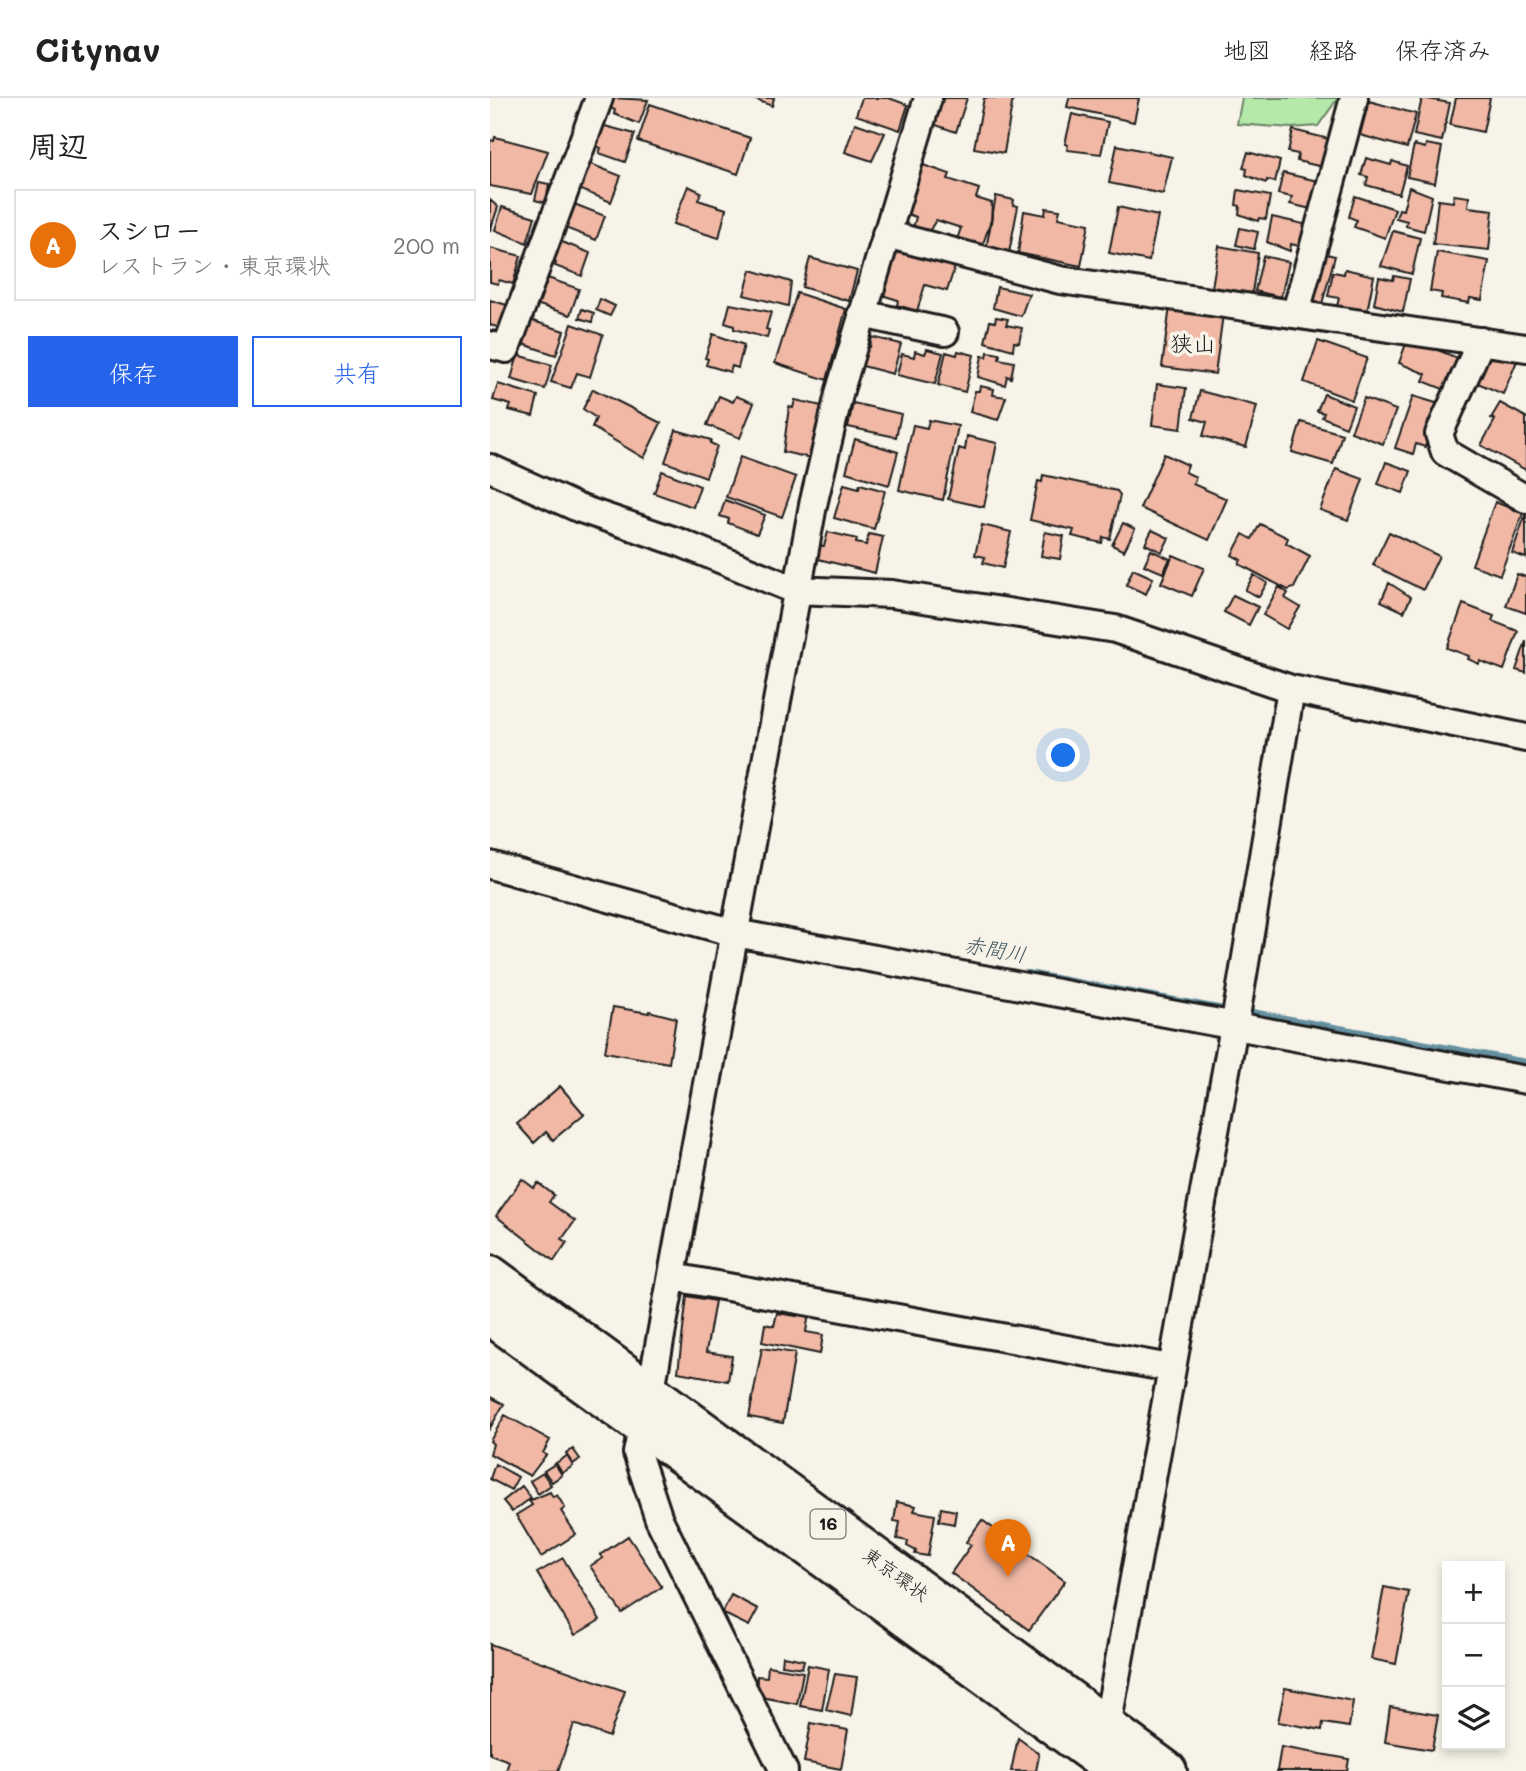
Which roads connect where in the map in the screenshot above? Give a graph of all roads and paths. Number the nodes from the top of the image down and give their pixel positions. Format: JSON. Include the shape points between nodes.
{"nodes":[{"id":1,"x":600,"y":98,"type":"edge"},
{"id":2,"x":928,"y":98,"type":"edge"},
{"id":3,"x":1354,"y":98,"type":"edge"},
{"id":4,"x":886,"y":234,"type":"junction"},
{"id":5,"x":1296,"y":312,"type":"junction"},
{"id":6,"x":862,"y":314,"type":"junction"},
{"id":7,"x":945,"y":332,"type":"dead end"},
{"id":8,"x":1480,"y":341,"type":"junction"},
{"id":9,"x":490,"y":345,"type":"edge"},
{"id":10,"x":1526,"y":348,"type":"edge"},
{"id":11,"x":490,"y":468,"type":"edge"},
{"id":12,"x":1526,"y":499,"type":"edge"},
{"id":13,"x":795,"y":590,"type":"junction"},
{"id":14,"x":1291,"y":689,"type":"junction"},
{"id":15,"x":1526,"y":738,"type":"edge"},
{"id":16,"x":490,"y":865,"type":"edge"},
{"id":17,"x":735,"y":933,"type":"junction"},
{"id":18,"x":1234,"y":1027,"type":"junction"},
{"id":19,"x":1526,"y":1080,"type":"edge"},
{"id":20,"x":490,"y":1275,"type":"edge"},
{"id":21,"x":673,"y":1277,"type":"junction"},
{"id":22,"x":490,"y":1315,"type":"edge"},
{"id":23,"x":1170,"y":1368,"type":"junction"},
{"id":24,"x":646,"y":1410,"type":"junction"},
{"id":25,"x":1107,"y":1727,"type":"junction"},
{"id":26,"x":784,"y":1771,"type":"edge"},
{"id":27,"x":1117,"y":1771,"type":"edge"},
{"id":28,"x":1167,"y":1771,"type":"edge"}],
"edges":[{"from":1,"to":9,"type":"street","via":[[506,349]]},
{"from":2,"to":4,"type":"street"},
{"from":3,"to":5,"type":"street"},
{"from":4,"to":5,"type":"street","via":[[1060,280]]},
{"from":4,"to":6,"type":"street"},
{"from":5,"to":8,"type":"street"},
{"from":6,"to":7,"type":"street"},
{"from":6,"to":13,"type":"street"},
{"from":8,"to":10,"type":"street"},
{"from":8,"to":12,"type":"street","via":[[1439,434],[1440,444],[1445,452]]},
{"from":11,"to":13,"type":"street","via":[[578,509],[681,543]]},
{"from":13,"to":14,"type":"street","via":[[892,594],[1115,629]]},
{"from":13,"to":17,"type":"street"},
{"from":14,"to":15,"type":"street"},
{"from":14,"to":18,"type":"street"},
{"from":16,"to":17,"type":"street"},
{"from":17,"to":18,"type":"street"},
{"from":17,"to":21,"type":"street"},
{"from":18,"to":19,"type":"street"},
{"from":18,"to":23,"type":"street"},
{"from":20,"to":24,"type":"highway","name":"東京環状","number":"16"},
{"from":21,"to":23,"type":"street"},
{"from":21,"to":24,"type":"street"},
{"from":22,"to":24,"type":"highway","name":"東京環状","number":"16"},
{"from":23,"to":25,"type":"street"},
{"from":24,"to":25,"type":"highway","name":"東京環状","number":"16"},
{"from":24,"to":26,"type":"street","via":[[637,1453],[659,1519]]},
{"from":24,"to":27,"type":"highway","name":"東京環状","number":"16"},
{"from":25,"to":28,"type":"highway","name":"東京環状","number":"16"}]}
